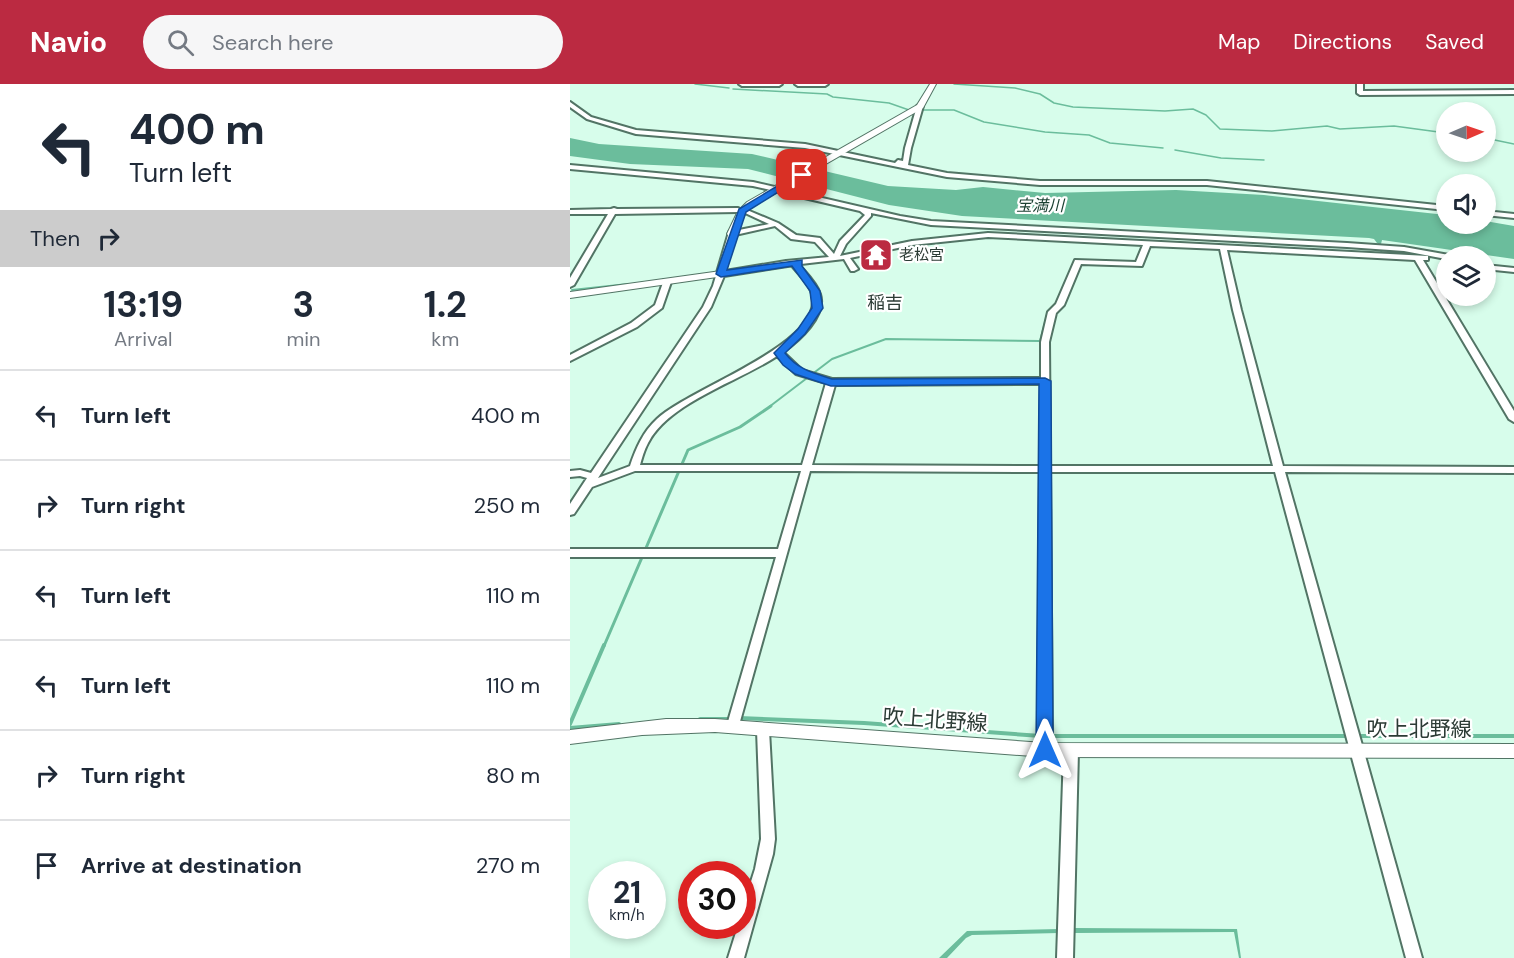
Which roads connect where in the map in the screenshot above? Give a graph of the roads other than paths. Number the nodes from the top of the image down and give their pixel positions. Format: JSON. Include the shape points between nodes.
{"nodes":[{"id":1,"x":742,"y":84,"type":"edge"},
{"id":2,"x":779,"y":84,"type":"edge"},
{"id":3,"x":798,"y":84,"type":"edge"},
{"id":4,"x":825,"y":84,"type":"edge"},
{"id":5,"x":933,"y":84,"type":"edge"},
{"id":6,"x":1360,"y":84,"type":"edge"},
{"id":7,"x":1514,"y":92,"type":"edge"},
{"id":8,"x":570,"y":104,"type":"edge"},
{"id":9,"x":920,"y":106,"type":"junction"},
{"id":10,"x":841,"y":153,"type":"junction"},
{"id":11,"x":856,"y":156,"type":"junction"},
{"id":12,"x":570,"y":167,"type":"edge"},
{"id":13,"x":781,"y":187,"type":"junction"},
{"id":14,"x":1436,"y":207,"type":"edge"},
{"id":15,"x":861,"y":209,"type":"junction"},
{"id":16,"x":614,"y":210,"type":"junction"},
{"id":17,"x":570,"y":212,"type":"edge"},
{"id":18,"x":1496,"y":214,"type":"edge"},
{"id":19,"x":869,"y":215,"type":"junction"},
{"id":20,"x":886,"y":215,"type":"junction"},
{"id":21,"x":1514,"y":216,"type":"edge"},
{"id":22,"x":776,"y":224,"type":"junction"},
{"id":23,"x":732,"y":234,"type":"junction"},
{"id":24,"x":1147,"y":243,"type":"junction"},
{"id":25,"x":1223,"y":248,"type":"junction"},
{"id":26,"x":846,"y":256,"type":"junction"},
{"id":27,"x":1436,"y":257,"type":"edge"},
{"id":28,"x":1418,"y":258,"type":"junction"},
{"id":29,"x":835,"y":259,"type":"junction"},
{"id":30,"x":1436,"y":259,"type":"edge"},
{"id":31,"x":798,"y":262,"type":"junction"},
{"id":32,"x":1496,"y":268,"type":"edge"},
{"id":33,"x":854,"y":269,"type":"dead end"},
{"id":34,"x":1513,"y":270,"type":"edge"},
{"id":35,"x":721,"y":274,"type":"junction"},
{"id":36,"x":667,"y":282,"type":"junction"},
{"id":37,"x":570,"y":285,"type":"edge"},
{"id":38,"x":570,"y":295,"type":"edge"},
{"id":39,"x":779,"y":353,"type":"junction"},
{"id":40,"x":570,"y":358,"type":"edge"},
{"id":41,"x":1045,"y":381,"type":"junction"},
{"id":42,"x":831,"y":382,"type":"junction"},
{"id":43,"x":1514,"y":419,"type":"edge"},
{"id":44,"x":634,"y":468,"type":"junction"},
{"id":45,"x":807,"y":469,"type":"junction"},
{"id":46,"x":1279,"y":469,"type":"junction"},
{"id":47,"x":1514,"y":470,"type":"edge"},
{"id":48,"x":1044,"y":471,"type":"junction"},
{"id":49,"x":570,"y":474,"type":"edge"},
{"id":50,"x":590,"y":481,"type":"junction"},
{"id":51,"x":570,"y":512,"type":"edge"},
{"id":52,"x":570,"y":553,"type":"edge"},
{"id":53,"x":783,"y":553,"type":"junction"},
{"id":54,"x":733,"y":725,"type":"junction"},
{"id":55,"x":763,"y":730,"type":"junction"},
{"id":56,"x":570,"y":737,"type":"edge"},
{"id":57,"x":1045,"y":750,"type":"junction"},
{"id":58,"x":1071,"y":751,"type":"junction"},
{"id":59,"x":1514,"y":751,"type":"edge"},
{"id":60,"x":1357,"y":752,"type":"junction"},
{"id":61,"x":736,"y":958,"type":"edge"},
{"id":62,"x":1065,"y":958,"type":"edge"},
{"id":63,"x":1414,"y":958,"type":"edge"}],
"edges":[{"from":1,"to":2,"type":"street"},
{"from":3,"to":4,"type":"street"},
{"from":5,"to":9,"type":"street"},
{"from":6,"to":7,"type":"street","via":[[1360,93]]},
{"from":8,"to":10,"type":"street","via":[[590,118],[636,132],[781,142]]},
{"from":9,"to":10,"type":"street"},
{"from":9,"to":11,"type":"street","via":[[906,164]]},
{"from":10,"to":11,"type":"street"},
{"from":10,"to":13,"type":"street"},
{"from":11,"to":14,"type":"street","via":[[929,173],[986,179],[1040,183],[1207,183]]},
{"from":12,"to":13,"type":"street"},
{"from":13,"to":15,"type":"street"},
{"from":13,"to":23,"type":"street","via":[[742,211]]},
{"from":15,"to":19,"type":"street"},
{"from":15,"to":20,"type":"street"},
{"from":16,"to":17,"type":"street"},
{"from":16,"to":22,"type":"street","via":[[742,210]]},
{"from":16,"to":37,"type":"street"},
{"from":18,"to":21,"type":"street"},
{"from":19,"to":20,"type":"street"},
{"from":19,"to":29,"type":"street","via":[[843,243]]},
{"from":20,"to":27,"type":"street","via":[[931,223],[1393,248]]},
{"from":22,"to":23,"type":"street"},
{"from":22,"to":29,"type":"street","via":[[794,237],[817,240]]},
{"from":23,"to":35,"type":"street"},
{"from":24,"to":25,"type":"street"},
{"from":24,"to":26,"type":"street","via":[[976,235]]},
{"from":24,"to":41,"type":"street","via":[[1139,264],[1078,262],[1060,305],[1052,312],[1045,342]]},
{"from":25,"to":28,"type":"street"},
{"from":25,"to":46,"type":"street"},
{"from":26,"to":29,"type":"street"},
{"from":26,"to":33,"type":"street"},
{"from":28,"to":30,"type":"street"},
{"from":28,"to":43,"type":"street"},
{"from":29,"to":31,"type":"street"},
{"from":31,"to":35,"type":"street"},
{"from":31,"to":39,"type":"street","via":[[797,267],[815,291],[818,308]]},
{"from":32,"to":34,"type":"street"},
{"from":35,"to":36,"type":"street"},
{"from":35,"to":50,"type":"street","via":[[706,307]]},
{"from":36,"to":38,"type":"street"},
{"from":36,"to":40,"type":"street","via":[[659,306],[634,325]]},
{"from":39,"to":42,"type":"street","via":[[799,372]]},
{"from":39,"to":44,"type":"street","via":[[709,388],[670,415],[641,444]]},
{"from":41,"to":42,"type":"street"},
{"from":41,"to":48,"type":"street"},
{"from":42,"to":45,"type":"street"},
{"from":44,"to":45,"type":"street"},
{"from":44,"to":50,"type":"street"},
{"from":45,"to":48,"type":"street"},
{"from":45,"to":53,"type":"street"},
{"from":46,"to":47,"type":"street"},
{"from":46,"to":48,"type":"street"},
{"from":46,"to":60,"type":"street"},
{"from":48,"to":57,"type":"street"},
{"from":49,"to":50,"type":"street","via":[[580,473]]},
{"from":50,"to":51,"type":"street"},
{"from":52,"to":53,"type":"street"},
{"from":53,"to":54,"type":"street"},
{"from":54,"to":55,"type":"street","name":"吹上北野線"},
{"from":54,"to":56,"type":"street","name":"吹上北野線","via":[[680,725]]},
{"from":55,"to":57,"type":"street","name":"吹上北野線"},
{"from":55,"to":61,"type":"street","via":[[766,857]]},
{"from":57,"to":58,"type":"street","name":"吹上北野線"},
{"from":58,"to":60,"type":"street","name":"吹上北野線"},
{"from":58,"to":62,"type":"street"},
{"from":59,"to":60,"type":"street","name":"吹上北野線"},
{"from":60,"to":63,"type":"street"}]}
